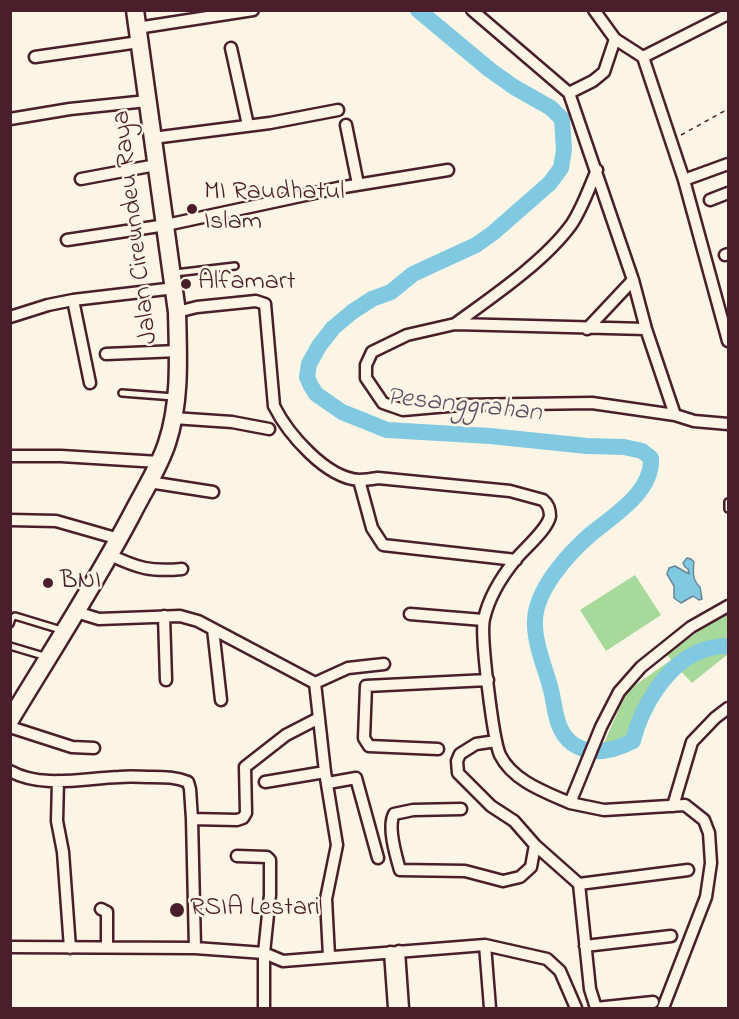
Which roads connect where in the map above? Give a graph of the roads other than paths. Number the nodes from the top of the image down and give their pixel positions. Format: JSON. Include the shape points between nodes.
{"nodes":[{"id":1,"x":135,"y":10,"type":"edge"},
{"id":2,"x":253,"y":10,"type":"edge"},
{"id":3,"x":472,"y":10,"type":"edge"},
{"id":4,"x":594,"y":10,"type":"edge"},
{"id":5,"x":729,"y":14,"type":"edge"},
{"id":6,"x":138,"y":35,"type":"junction"},
{"id":7,"x":615,"y":39,"type":"junction"},
{"id":8,"x":231,"y":48,"type":"dead end"},
{"id":9,"x":35,"y":57,"type":"dead end"},
{"id":10,"x":643,"y":57,"type":"junction"},
{"id":11,"x":569,"y":93,"type":"junction"},
{"id":12,"x":147,"y":101,"type":"junction"},
{"id":13,"x":338,"y":110,"type":"dead end"},
{"id":14,"x":10,"y":118,"type":"edge"},
{"id":15,"x":248,"y":125,"type":"junction"},
{"id":16,"x":346,"y":125,"type":"dead end"},
{"id":17,"x":153,"y":138,"type":"junction"},
{"id":18,"x":729,"y":164,"type":"edge"},
{"id":19,"x":156,"y":165,"type":"junction"},
{"id":20,"x":448,"y":170,"type":"dead end"},
{"id":21,"x":597,"y":170,"type":"junction"},
{"id":22,"x":81,"y":179,"type":"dead end"},
{"id":23,"x":684,"y":180,"type":"junction"},
{"id":24,"x":358,"y":184,"type":"junction"},
{"id":25,"x":729,"y":194,"type":"edge"},
{"id":26,"x":710,"y":200,"type":"dead end"},
{"id":27,"x":166,"y":225,"type":"junction"},
{"id":28,"x":67,"y":240,"type":"dead end"},
{"id":29,"x":234,"y":266,"type":"dead end"},
{"id":30,"x":633,"y":280,"type":"junction"},
{"id":31,"x":174,"y":281,"type":"junction"},
{"id":32,"x":74,"y":300,"type":"junction"},
{"id":33,"x":177,"y":312,"type":"junction"},
{"id":34,"x":12,"y":313,"type":"edge"},
{"id":35,"x":455,"y":324,"type":"junction"},
{"id":36,"x":587,"y":329,"type":"junction"},
{"id":37,"x":646,"y":329,"type":"junction"},
{"id":38,"x":729,"y":341,"type":"edge"},
{"id":39,"x":178,"y":351,"type":"junction"},
{"id":40,"x":106,"y":354,"type":"dead end"},
{"id":41,"x":90,"y":383,"type":"dead end"},
{"id":42,"x":122,"y":393,"type":"dead end"},
{"id":43,"x":176,"y":397,"type":"junction"},
{"id":44,"x":675,"y":416,"type":"junction"},
{"id":45,"x":173,"y":418,"type":"junction"},
{"id":46,"x":729,"y":424,"type":"edge"},
{"id":47,"x":269,"y":429,"type":"dead end"},
{"id":48,"x":10,"y":456,"type":"edge"},
{"id":49,"x":159,"y":462,"type":"junction"},
{"id":50,"x":359,"y":480,"type":"junction"},
{"id":51,"x":149,"y":482,"type":"junction"},
{"id":52,"x":213,"y":492,"type":"dead end"},
{"id":53,"x":729,"y":502,"type":"edge"},
{"id":54,"x":729,"y":509,"type":"edge"},
{"id":55,"x":10,"y":520,"type":"edge"},
{"id":56,"x":118,"y":539,"type":"junction"},
{"id":57,"x":110,"y":555,"type":"junction"},
{"id":58,"x":516,"y":560,"type":"junction"},
{"id":59,"x":182,"y":569,"type":"dead end"},
{"id":60,"x":729,"y":606,"type":"edge"},
{"id":61,"x":76,"y":612,"type":"junction"},
{"id":62,"x":410,"y":614,"type":"dead end"},
{"id":63,"x":164,"y":616,"type":"junction"},
{"id":64,"x":483,"y":620,"type":"junction"},
{"id":65,"x":10,"y":624,"type":"edge"},
{"id":66,"x":213,"y":629,"type":"junction"},
{"id":67,"x":65,"y":631,"type":"junction"},
{"id":68,"x":10,"y":646,"type":"edge"},
{"id":69,"x":48,"y":657,"type":"junction"},
{"id":70,"x":384,"y":664,"type":"dead end"},
{"id":71,"x":166,"y":680,"type":"dead end"},
{"id":72,"x":488,"y":680,"type":"junction"},
{"id":73,"x":315,"y":683,"type":"junction"},
{"id":74,"x":221,"y":699,"type":"dead end"},
{"id":75,"x":729,"y":708,"type":"edge"},
{"id":76,"x":319,"y":718,"type":"junction"},
{"id":77,"x":10,"y":720,"type":"edge"},
{"id":78,"x":10,"y":727,"type":"edge"},
{"id":79,"x":496,"y":741,"type":"junction"},
{"id":80,"x":94,"y":748,"type":"dead end"},
{"id":81,"x":438,"y":749,"type":"dead end"},
{"id":82,"x":10,"y":771,"type":"edge"},
{"id":83,"x":327,"y":777,"type":"junction"},
{"id":84,"x":58,"y":781,"type":"junction"},
{"id":85,"x":264,"y":782,"type":"dead end"},
{"id":86,"x":570,"y":803,"type":"junction"},
{"id":87,"x":673,"y":806,"type":"junction"},
{"id":88,"x":461,"y":809,"type":"dead end"},
{"id":89,"x":192,"y":819,"type":"junction"},
{"id":90,"x":535,"y":845,"type":"junction"},
{"id":91,"x":237,"y":855,"type":"dead end"},
{"id":92,"x":378,"y":858,"type":"dead end"},
{"id":93,"x":688,"y":870,"type":"dead end"},
{"id":94,"x":579,"y":884,"type":"junction"},
{"id":95,"x":101,"y":909,"type":"dead end"},
{"id":96,"x":671,"y":936,"type":"dead end"},
{"id":97,"x":485,"y":945,"type":"junction"},
{"id":98,"x":585,"y":946,"type":"junction"},
{"id":99,"x":10,"y":947,"type":"edge"},
{"id":100,"x":107,"y":947,"type":"junction"},
{"id":101,"x":70,"y":948,"type":"junction"},
{"id":102,"x":195,"y":948,"type":"junction"},
{"id":103,"x":394,"y":951,"type":"junction"},
{"id":104,"x":264,"y":953,"type":"junction"},
{"id":105,"x":329,"y":956,"type":"junction"},
{"id":106,"x":658,"y":1005,"type":"edge"},
{"id":107,"x":264,"y":1008,"type":"edge"},
{"id":108,"x":394,"y":1008,"type":"edge"},
{"id":109,"x":403,"y":1008,"type":"edge"},
{"id":110,"x":490,"y":1008,"type":"edge"},
{"id":111,"x":576,"y":1008,"type":"edge"}],
"edges":[{"from":1,"to":6,"type":"main road","name":"Jalan Cireundeu Raya"},
{"from":2,"to":6,"type":"street"},
{"from":3,"to":11,"type":"street"},
{"from":4,"to":7,"type":"street"},
{"from":5,"to":10,"type":"street"},
{"from":6,"to":9,"type":"street"},
{"from":6,"to":12,"type":"main road","name":"Jalan Cireundeu Raya"},
{"from":7,"to":10,"type":"street"},
{"from":7,"to":11,"type":"street","via":[[604,72]]},
{"from":8,"to":15,"type":"street"},
{"from":10,"to":23,"type":"street"},
{"from":11,"to":21,"type":"street"},
{"from":12,"to":14,"type":"street"},
{"from":12,"to":17,"type":"main road","name":"Jalan Cireundeu Raya"},
{"from":13,"to":15,"type":"street"},
{"from":15,"to":17,"type":"street"},
{"from":16,"to":24,"type":"street"},
{"from":17,"to":19,"type":"main road","name":"Jalan Cireundeu Raya"},
{"from":18,"to":23,"type":"street"},
{"from":19,"to":22,"type":"street"},
{"from":19,"to":27,"type":"main road","name":"Jalan Cireundeu Raya"},
{"from":20,"to":24,"type":"street"},
{"from":21,"to":30,"type":"street"},
{"from":21,"to":35,"type":"street","via":[[572,224],[552,247]]},
{"from":23,"to":38,"type":"street"},
{"from":24,"to":27,"type":"street"},
{"from":25,"to":26,"type":"street"},
{"from":27,"to":28,"type":"street"},
{"from":27,"to":31,"type":"main road","name":"Jalan Cireundeu Raya"},
{"from":29,"to":31,"type":"lane"},
{"from":30,"to":36,"type":"street"},
{"from":30,"to":37,"type":"street"},
{"from":31,"to":32,"type":"street"},
{"from":31,"to":33,"type":"main road","name":"Jalan Cireundeu Raya"},
{"from":32,"to":34,"type":"street"},
{"from":32,"to":41,"type":"street"},
{"from":33,"to":39,"type":"main road","name":"Jalan Cireundeu Raya"},
{"from":33,"to":50,"type":"street","via":[[263,302],[271,385],[279,417],[317,461]]},
{"from":35,"to":36,"type":"street"},
{"from":35,"to":44,"type":"street","via":[[407,335],[372,352],[366,378],[383,403],[403,410],[592,403]]},
{"from":36,"to":37,"type":"street"},
{"from":37,"to":44,"type":"street"},
{"from":39,"to":40,"type":"street"},
{"from":39,"to":43,"type":"main road","name":"Jalan Cireundeu Raya"},
{"from":42,"to":43,"type":"lane"},
{"from":43,"to":45,"type":"main road","name":"Jalan Cireundeu Raya"},
{"from":44,"to":46,"type":"street"},
{"from":45,"to":47,"type":"street","via":[[222,420]]},
{"from":45,"to":49,"type":"main road","name":"Jalan Cireundeu Raya"},
{"from":48,"to":49,"type":"street"},
{"from":49,"to":51,"type":"main road","name":"Jalan Cireundeu Raya"},
{"from":50,"to":58,"type":"street","via":[[372,528],[382,545]]},
{"from":50,"to":58,"type":"street","via":[[378,478],[499,490],[543,500],[549,506],[546,525]]},
{"from":51,"to":52,"type":"street"},
{"from":51,"to":56,"type":"main road","name":"Jalan Cireundeu Raya"},
{"from":53,"to":54,"type":"lane"},
{"from":55,"to":56,"type":"street","via":[[56,521]]},
{"from":56,"to":57,"type":"main road","name":"Jalan Cireundeu Raya"},
{"from":57,"to":59,"type":"street","via":[[137,567],[159,571]]},
{"from":57,"to":61,"type":"main road","name":"Jalan Cireundeu Raya"},
{"from":58,"to":64,"type":"street","via":[[494,591]]},
{"from":60,"to":86,"type":"street","via":[[691,627],[641,667],[619,692]]},
{"from":61,"to":63,"type":"street","via":[[99,619]]},
{"from":61,"to":67,"type":"main road","name":"Jalan Cireundeu Raya"},
{"from":62,"to":64,"type":"street"},
{"from":63,"to":66,"type":"street","via":[[180,616]]},
{"from":63,"to":71,"type":"street"},
{"from":64,"to":72,"type":"street"},
{"from":65,"to":67,"type":"lane","via":[[15,616]]},
{"from":66,"to":73,"type":"street"},
{"from":66,"to":74,"type":"street"},
{"from":67,"to":69,"type":"main road","name":"Jalan Cireundeu Raya"},
{"from":68,"to":69,"type":"lane"},
{"from":69,"to":77,"type":"main road","name":"Jalan Cireundeu Raya"},
{"from":70,"to":73,"type":"street","via":[[348,668]]},
{"from":72,"to":79,"type":"street"},
{"from":72,"to":81,"type":"street","via":[[366,687],[364,738],[369,746]]},
{"from":73,"to":76,"type":"street"},
{"from":75,"to":87,"type":"street","via":[[692,742]]},
{"from":76,"to":83,"type":"street"},
{"from":76,"to":89,"type":"street","via":[[286,735],[245,767],[243,818]]},
{"from":78,"to":80,"type":"street","via":[[72,747]]},
{"from":79,"to":86,"type":"street","via":[[501,755],[522,780]]},
{"from":79,"to":90,"type":"street","via":[[476,744],[460,754],[458,774],[491,806],[514,821]]},
{"from":82,"to":84,"type":"street"},
{"from":83,"to":85,"type":"street"},
{"from":83,"to":92,"type":"street","via":[[356,778]]},
{"from":83,"to":105,"type":"street","via":[[337,845],[326,899]]},
{"from":84,"to":89,"type":"street","via":[[122,776],[177,778],[188,782]]},
{"from":84,"to":101,"type":"street","via":[[57,821]]},
{"from":86,"to":87,"type":"street","via":[[604,810]]},
{"from":87,"to":106,"type":"street","via":[[685,805],[704,820],[711,863],[706,897]]},
{"from":88,"to":90,"type":"street","via":[[394,814],[394,847],[400,870],[465,872],[503,881],[520,877],[531,867]]},
{"from":89,"to":102,"type":"street"},
{"from":90,"to":94,"type":"street"},
{"from":91,"to":104,"type":"street","via":[[267,856],[270,860]]},
{"from":93,"to":94,"type":"street"},
{"from":94,"to":98,"type":"street"},
{"from":95,"to":100,"type":"street","via":[[107,912]]},
{"from":96,"to":98,"type":"street"},
{"from":97,"to":103,"type":"street"},
{"from":97,"to":110,"type":"street"},
{"from":97,"to":111,"type":"street","via":[[547,959],[560,971]]},
{"from":98,"to":106,"type":"street","via":[[596,1008]]},
{"from":99,"to":101,"type":"street"},
{"from":100,"to":101,"type":"street"},
{"from":100,"to":102,"type":"street"},
{"from":102,"to":104,"type":"street"},
{"from":103,"to":105,"type":"street"},
{"from":103,"to":108,"type":"street"},
{"from":103,"to":109,"type":"street"},
{"from":104,"to":105,"type":"street","via":[[283,961]]},
{"from":104,"to":107,"type":"street"}]}
